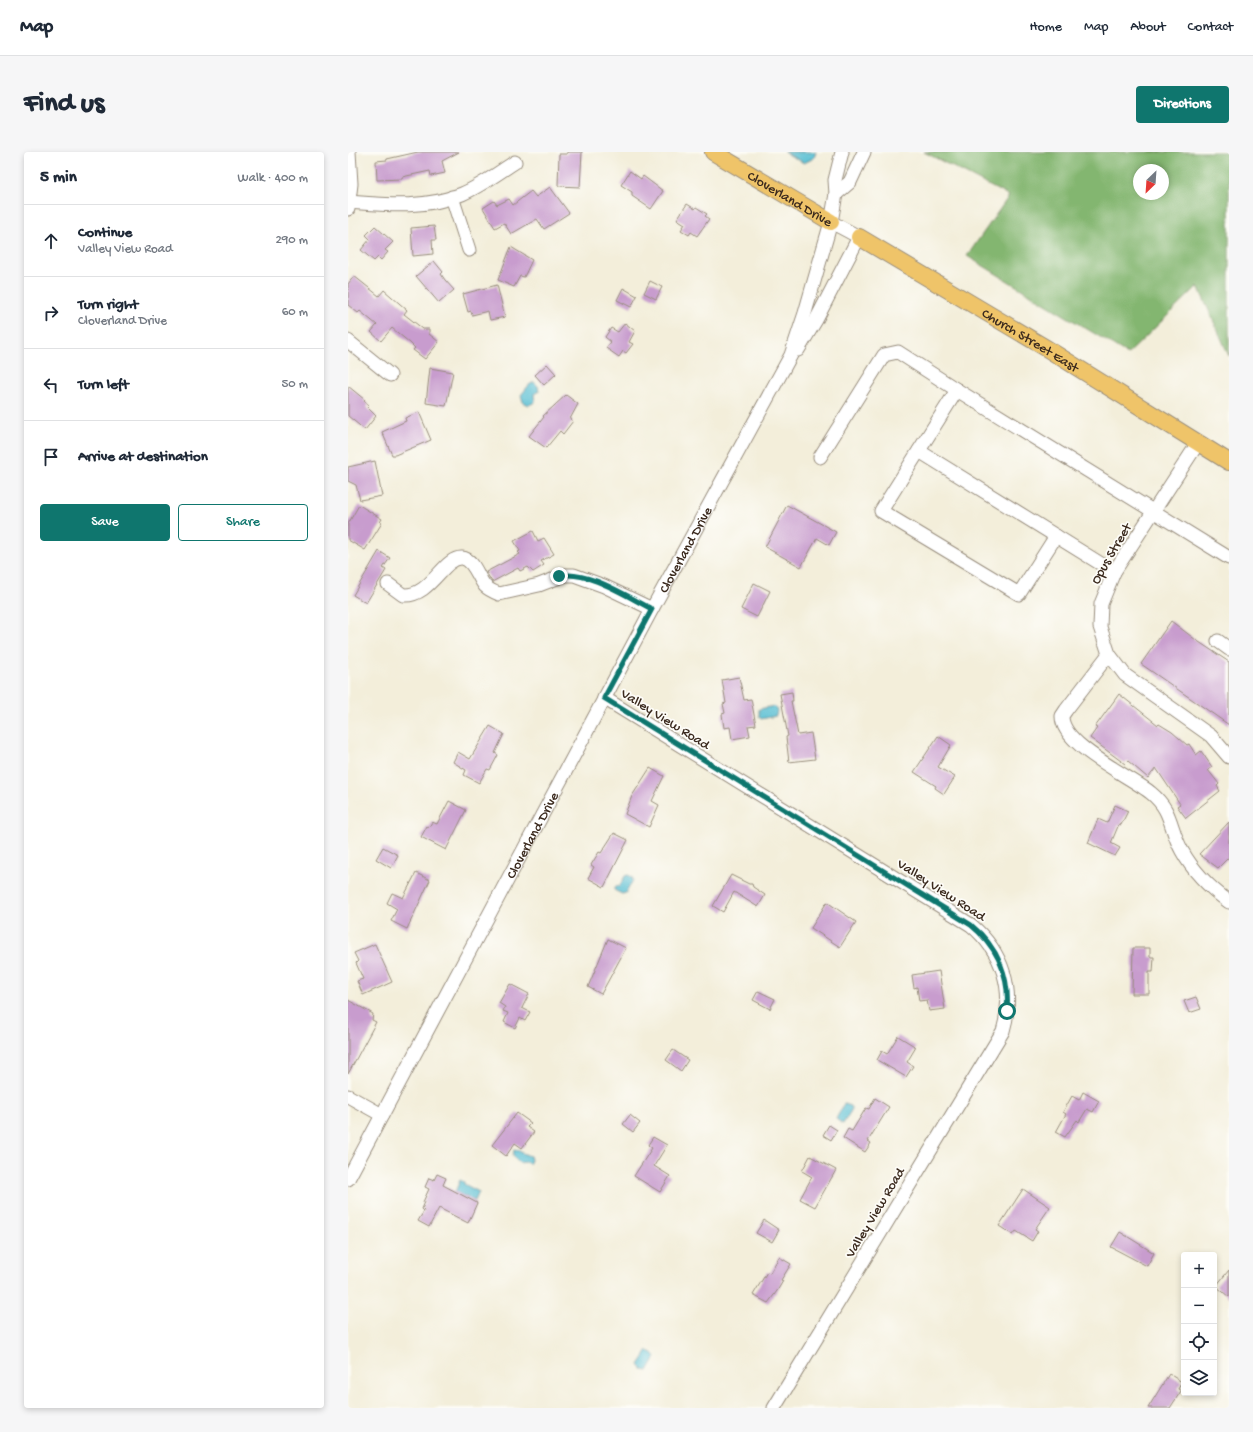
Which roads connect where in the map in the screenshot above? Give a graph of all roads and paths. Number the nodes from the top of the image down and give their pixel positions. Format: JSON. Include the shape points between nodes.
{"nodes":[{"id":1,"x":349,"y":152,"type":"edge"},
{"id":2,"x":713,"y":152,"type":"edge"},
{"id":3,"x":842,"y":152,"type":"edge"},
{"id":4,"x":864,"y":152,"type":"edge"},
{"id":5,"x":515,"y":162,"type":"dead end"},
{"id":6,"x":836,"y":194,"type":"junction"},
{"id":7,"x":452,"y":197,"type":"junction"},
{"id":8,"x":349,"y":206,"type":"edge"},
{"id":9,"x":831,"y":222,"type":"junction"},
{"id":10,"x":859,"y":237,"type":"junction"},
{"id":11,"x":469,"y":250,"type":"dead end"},
{"id":12,"x":348,"y":341,"type":"edge"},
{"id":13,"x":783,"y":370,"type":"junction"},
{"id":14,"x":390,"y":375,"type":"dead end"},
{"id":15,"x":957,"y":390,"type":"junction"},
{"id":16,"x":1198,"y":443,"type":"junction"},
{"id":17,"x":919,"y":451,"type":"junction"},
{"id":18,"x":820,"y":457,"type":"dead end"},
{"id":19,"x":1229,"y":462,"type":"edge"},
{"id":20,"x":1154,"y":511,"type":"junction"},
{"id":21,"x":1056,"y":536,"type":"junction"},
{"id":22,"x":1229,"y":558,"type":"edge"},
{"id":23,"x":1114,"y":572,"type":"junction"},
{"id":24,"x":388,"y":584,"type":"dead end"},
{"id":25,"x":652,"y":609,"type":"junction"},
{"id":26,"x":1218,"y":641,"type":"dead end"},
{"id":27,"x":1229,"y":649,"type":"edge"},
{"id":28,"x":1109,"y":654,"type":"junction"},
{"id":29,"x":604,"y":698,"type":"junction"},
{"id":30,"x":1229,"y":757,"type":"edge"},
{"id":31,"x":1229,"y":902,"type":"edge"},
{"id":32,"x":348,"y":1096,"type":"edge"},
{"id":33,"x":382,"y":1115,"type":"junction"},
{"id":34,"x":348,"y":1179,"type":"edge"},
{"id":35,"x":774,"y":1408,"type":"edge"}],
"edges":[{"from":1,"to":8,"type":"street"},
{"from":2,"to":9,"type":"main road","name":"Cloverland Drive"},
{"from":3,"to":6,"type":"street","via":[[835,180]]},
{"from":4,"to":6,"type":"street","via":[[850,182]]},
{"from":5,"to":7,"type":"street","via":[[473,188]]},
{"from":6,"to":9,"type":"street"},
{"from":7,"to":8,"type":"street","via":[[404,205]]},
{"from":7,"to":11,"type":"street"},
{"from":9,"to":10,"type":"street","name":"Church Street East"},
{"from":9,"to":13,"type":"street","name":"Cloverland Drive","via":[[805,313],[791,355]]},
{"from":10,"to":13,"type":"street","via":[[802,345]]},
{"from":10,"to":16,"type":"main road","name":"Church Street East","via":[[1046,348]]},
{"from":12,"to":14,"type":"street"},
{"from":13,"to":25,"type":"street","name":"Cloverland Drive"},
{"from":15,"to":17,"type":"street"},
{"from":15,"to":18,"type":"street","via":[[898,352],[884,355]]},
{"from":15,"to":20,"type":"street"},
{"from":16,"to":19,"type":"main road","name":"Church Street East"},
{"from":16,"to":20,"type":"street","name":"Opus Street"},
{"from":17,"to":21,"type":"street"},
{"from":17,"to":21,"type":"street","via":[[881,511],[1019,594]]},
{"from":20,"to":22,"type":"street"},
{"from":20,"to":23,"type":"street","name":"Opus Street"},
{"from":21,"to":23,"type":"street"},
{"from":23,"to":28,"type":"street","name":"Opus Street","via":[[1101,604],[1100,627]]},
{"from":24,"to":25,"type":"street","via":[[403,595],[414,594],[426,587],[455,559],[462,558],[470,561],[485,586],[499,594],[539,585],[565,575],[574,575]]},
{"from":25,"to":29,"type":"street","name":"Cloverland Drive"},
{"from":26,"to":27,"type":"street"},
{"from":28,"to":30,"type":"street","name":"Opus Street","via":[[1125,675],[1211,736]]},
{"from":28,"to":31,"type":"street","via":[[1062,716],[1064,727],[1082,748],[1158,799],[1165,807],[1174,834],[1189,863]]},
{"from":29,"to":33,"type":"street","name":"Cloverland Drive"},
{"from":29,"to":35,"type":"street","name":"Valley View Road","via":[[971,925],[993,948],[1006,978],[1008,1002],[1003,1031]]},
{"from":32,"to":33,"type":"street"},
{"from":33,"to":34,"type":"street","name":"Cloverland Drive"}]}
